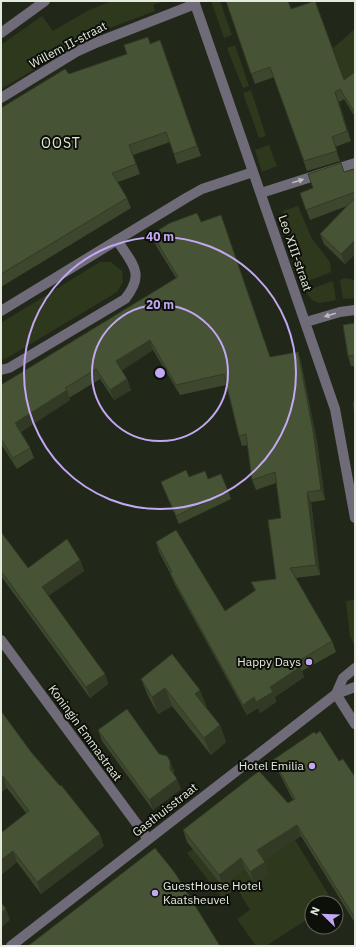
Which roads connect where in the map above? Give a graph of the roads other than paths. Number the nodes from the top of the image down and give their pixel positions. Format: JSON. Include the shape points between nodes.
{"nodes":[{"id":1,"x":45,"y":1,"type":"edge"},
{"id":2,"x":195,"y":3,"type":"edge"},
{"id":3,"x":1,"y":33,"type":"edge"},
{"id":4,"x":1,"y":98,"type":"edge"},
{"id":5,"x":355,"y":163,"type":"edge"},
{"id":6,"x":253,"y":172,"type":"junction"},
{"id":7,"x":261,"y":193,"type":"junction"},
{"id":8,"x":117,"y":240,"type":"junction"},
{"id":9,"x":355,"y":310,"type":"edge"},
{"id":10,"x":1,"y":311,"type":"edge"},
{"id":11,"x":306,"y":322,"type":"junction"},
{"id":12,"x":1,"y":370,"type":"edge"},
{"id":13,"x":355,"y":518,"type":"edge"},
{"id":14,"x":1,"y":640,"type":"edge"},
{"id":15,"x":355,"y":668,"type":"edge"},
{"id":16,"x":355,"y":687,"type":"edge"},
{"id":17,"x":336,"y":694,"type":"junction"},
{"id":18,"x":355,"y":724,"type":"edge"},
{"id":19,"x":148,"y":840,"type":"junction"},
{"id":20,"x":11,"y":946,"type":"edge"}],
"edges":[{"from":1,"to":3,"type":"street"},
{"from":2,"to":4,"type":"street","name":"Willem II-straat","via":[[76,52]]},
{"from":2,"to":6,"type":"street","name":"Leo XIII-straat"},
{"from":7,"to":5,"type":"street","one_way":true},
{"from":6,"to":7,"type":"street","name":"Leo XIII-straat"},
{"from":6,"to":8,"type":"street","via":[[202,189]]},
{"from":7,"to":11,"type":"street","name":"Leo XIII-straat"},
{"from":8,"to":10,"type":"street"},
{"from":8,"to":12,"type":"street","via":[[136,270],[134,287],[125,299],[9,368]]},
{"from":9,"to":11,"type":"street","one_way":true},
{"from":11,"to":13,"type":"street","name":"Leo XIII-straat","via":[[337,414]]},
{"from":14,"to":19,"type":"street","name":"Koningin Emmastraat"},
{"from":15,"to":17,"type":"street","name":"Gasthuisstraat","via":[[343,678]]},
{"from":16,"to":17,"type":"street","name":"Gasthuisstraat"},
{"from":17,"to":18,"type":"street"},
{"from":17,"to":19,"type":"street","name":"Gasthuisstraat"},
{"from":19,"to":20,"type":"street","name":"Gasthuisstraat"}]}
